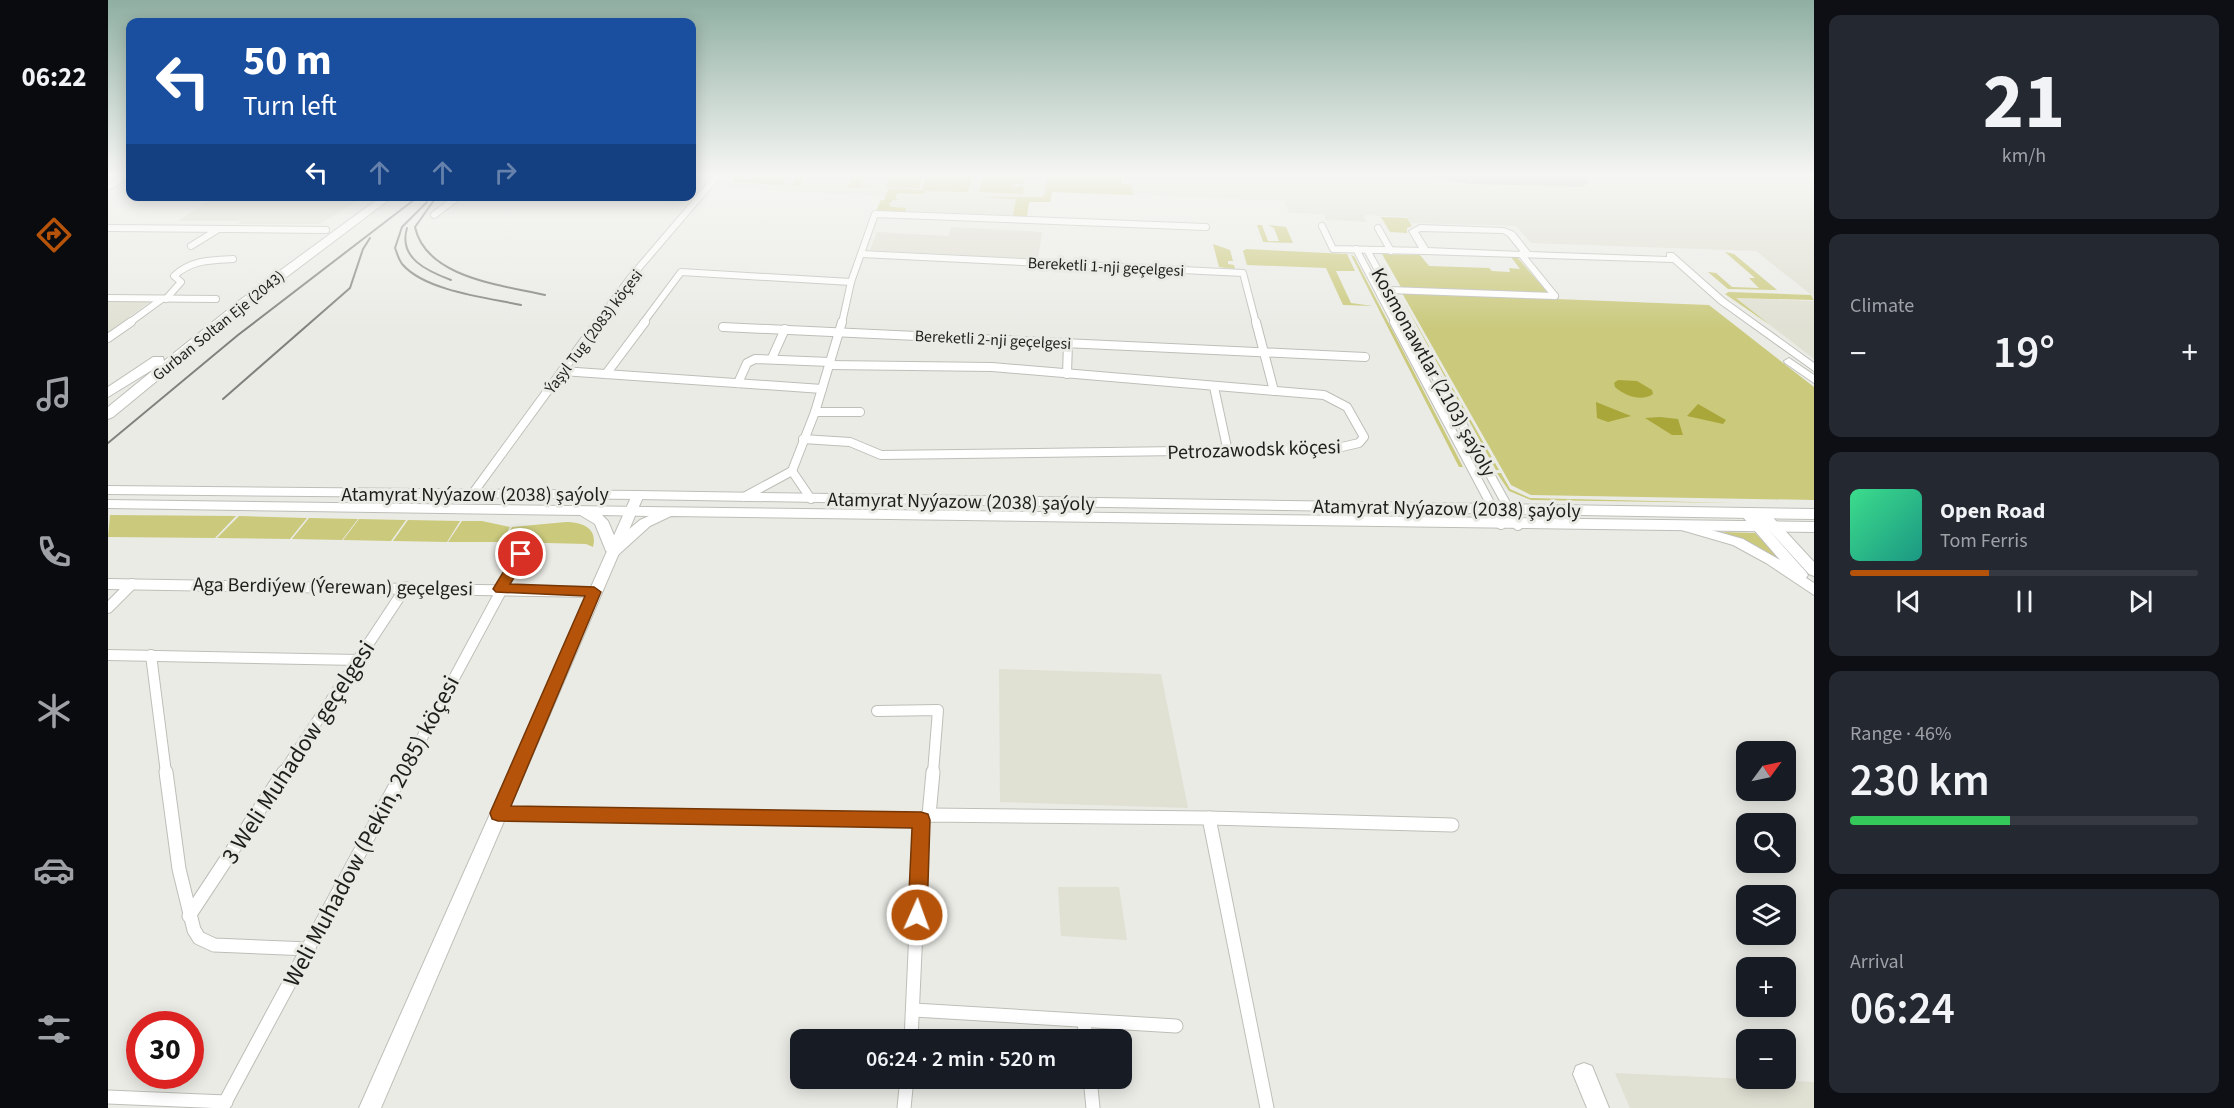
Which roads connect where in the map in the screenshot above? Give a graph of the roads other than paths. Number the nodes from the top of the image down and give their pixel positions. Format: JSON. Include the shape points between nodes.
{"nodes":[{"id":1,"x":332,"y":226,"type":"edge"},
{"id":2,"x":349,"y":226,"type":"edge"},
{"id":3,"x":675,"y":226,"type":"edge"},
{"id":4,"x":871,"y":226,"type":"edge"},
{"id":5,"x":1173,"y":226,"type":"edge"},
{"id":6,"x":1322,"y":226,"type":"dead end"},
{"id":7,"x":1206,"y":227,"type":"dead end"},
{"id":8,"x":108,"y":228,"type":"edge"},
{"id":9,"x":1378,"y":228,"type":"dead end"},
{"id":10,"x":219,"y":229,"type":"junction"},
{"id":11,"x":326,"y":230,"type":"junction"},
{"id":12,"x":191,"y":246,"type":"dead end"},
{"id":13,"x":1356,"y":249,"type":"junction"},
{"id":14,"x":1367,"y":250,"type":"junction"},
{"id":15,"x":1391,"y":251,"type":"junction"},
{"id":16,"x":1425,"y":251,"type":"junction"},
{"id":17,"x":1524,"y":252,"type":"junction"},
{"id":18,"x":862,"y":254,"type":"junction"},
{"id":19,"x":233,"y":259,"type":"dead end"},
{"id":20,"x":851,"y":282,"type":"junction"},
{"id":21,"x":1389,"y":290,"type":"junction"},
{"id":22,"x":108,"y":298,"type":"edge"},
{"id":23,"x":164,"y":298,"type":"junction"},
{"id":24,"x":216,"y":299,"type":"dead end"},
{"id":25,"x":1722,"y":304,"type":"junction"},
{"id":26,"x":723,"y":327,"type":"dead end"},
{"id":27,"x":785,"y":329,"type":"junction"},
{"id":28,"x":840,"y":331,"type":"junction"},
{"id":29,"x":108,"y":338,"type":"edge"},
{"id":30,"x":1068,"y":342,"type":"junction"},
{"id":31,"x":1264,"y":352,"type":"junction"},
{"id":32,"x":1365,"y":357,"type":"dead end"},
{"id":33,"x":772,"y":358,"type":"junction"},
{"id":34,"x":160,"y":359,"type":"junction"},
{"id":35,"x":830,"y":364,"type":"junction"},
{"id":36,"x":1814,"y":368,"type":"edge"},
{"id":37,"x":562,"y":371,"type":"junction"},
{"id":38,"x":606,"y":374,"type":"junction"},
{"id":39,"x":1067,"y":374,"type":"junction"},
{"id":40,"x":1814,"y":380,"type":"edge"},
{"id":41,"x":738,"y":383,"type":"junction"},
{"id":42,"x":1214,"y":387,"type":"junction"},
{"id":43,"x":822,"y":389,"type":"junction"},
{"id":44,"x":1274,"y":391,"type":"junction"},
{"id":45,"x":108,"y":393,"type":"edge"},
{"id":46,"x":108,"y":402,"type":"edge"},
{"id":47,"x":815,"y":412,"type":"junction"},
{"id":48,"x":860,"y":412,"type":"dead end"},
{"id":49,"x":108,"y":414,"type":"edge"},
{"id":50,"x":803,"y":439,"type":"junction"},
{"id":51,"x":1228,"y":452,"type":"junction"},
{"id":52,"x":792,"y":471,"type":"junction"},
{"id":53,"x":108,"y":490,"type":"edge"},
{"id":54,"x":473,"y":493,"type":"junction"},
{"id":55,"x":744,"y":497,"type":"junction"},
{"id":56,"x":811,"y":498,"type":"junction"},
{"id":57,"x":634,"y":503,"type":"junction"},
{"id":58,"x":108,"y":504,"type":"edge"},
{"id":59,"x":1493,"y":509,"type":"junction"},
{"id":60,"x":582,"y":510,"type":"junction"},
{"id":61,"x":1510,"y":510,"type":"junction"},
{"id":62,"x":672,"y":511,"type":"junction"},
{"id":63,"x":1814,"y":514,"type":"edge"},
{"id":64,"x":1759,"y":520,"type":"junction"},
{"id":65,"x":1501,"y":524,"type":"junction"},
{"id":66,"x":1678,"y":524,"type":"junction"},
{"id":67,"x":1518,"y":525,"type":"junction"},
{"id":68,"x":1814,"y":527,"type":"edge"},
{"id":69,"x":613,"y":551,"type":"junction"},
{"id":70,"x":521,"y":554,"type":"dead end"},
{"id":71,"x":1814,"y":571,"type":"edge"},
{"id":72,"x":108,"y":584,"type":"edge"},
{"id":73,"x":132,"y":584,"type":"junction"},
{"id":74,"x":406,"y":587,"type":"junction"},
{"id":75,"x":501,"y":589,"type":"junction"},
{"id":76,"x":1814,"y":590,"type":"edge"},
{"id":77,"x":594,"y":592,"type":"junction"},
{"id":78,"x":108,"y":608,"type":"edge"},
{"id":79,"x":108,"y":655,"type":"edge"},
{"id":80,"x":151,"y":655,"type":"junction"},
{"id":81,"x":358,"y":660,"type":"junction"},
{"id":82,"x":877,"y":711,"type":"dead end"},
{"id":83,"x":498,"y":813,"type":"junction"},
{"id":84,"x":925,"y":817,"type":"junction"},
{"id":85,"x":1209,"y":818,"type":"junction"},
{"id":86,"x":1452,"y":825,"type":"dead end"},
{"id":87,"x":189,"y":916,"type":"junction"},
{"id":88,"x":309,"y":949,"type":"junction"},
{"id":89,"x":914,"y":1010,"type":"junction"},
{"id":90,"x":1084,"y":1022,"type":"junction"},
{"id":91,"x":1176,"y":1026,"type":"dead end"},
{"id":92,"x":912,"y":1029,"type":"edge"},
{"id":93,"x":1085,"y":1029,"type":"edge"},
{"id":94,"x":1584,"y":1074,"type":"dead end"},
{"id":95,"x":906,"y":1089,"type":"edge"},
{"id":96,"x":1091,"y":1089,"type":"edge"},
{"id":97,"x":108,"y":1097,"type":"edge"},
{"id":98,"x":224,"y":1105,"type":"edge"},
{"id":99,"x":370,"y":1108,"type":"edge"},
{"id":100,"x":904,"y":1108,"type":"edge"},
{"id":101,"x":1093,"y":1108,"type":"edge"},
{"id":102,"x":1267,"y":1108,"type":"edge"},
{"id":103,"x":1598,"y":1108,"type":"edge"}],
"edges":[{"from":1,"to":11,"type":"highway","name":"Gurban Soltan Eje (2043)"},
{"from":2,"to":49,"type":"highway","name":"Gurban Soltan Eje (2043)","via":[[244,303]]},
{"from":3,"to":37,"type":"street","name":"Ýaşyl Tug (2083) köçesi","via":[[631,277]]},
{"from":4,"to":18,"type":"street"},
{"from":5,"to":7,"type":"street"},
{"from":6,"to":13,"type":"street","via":[[1333,249]]},
{"from":8,"to":10,"type":"street"},
{"from":9,"to":15,"type":"street"},
{"from":10,"to":11,"type":"street"},
{"from":10,"to":12,"type":"street"},
{"from":11,"to":34,"type":"highway","name":"Gurban Soltan Eje (2043)"},
{"from":13,"to":14,"type":"street"},
{"from":13,"to":59,"type":"street","name":"Kosmonawtlar (2103) şaýoly"},
{"from":14,"to":15,"type":"street"},
{"from":14,"to":21,"type":"street","name":"Kosmonawtlar (2103) şaýoly"},
{"from":15,"to":16,"type":"street"},
{"from":16,"to":17,"type":"street"},
{"from":16,"to":17,"type":"street","via":[[1413,232],[1415,229],[1504,231]]},
{"from":17,"to":21,"type":"street","via":[[1555,296]]},
{"from":17,"to":25,"type":"street","via":[[1661,253],[1678,260]]},
{"from":18,"to":20,"type":"street"},
{"from":18,"to":31,"type":"street","name":"Bereketli 1-nji geçelgesi","via":[[1243,273]]},
{"from":19,"to":23,"type":"street","via":[[200,261],[183,267],[174,277],[181,282],[179,287]]},
{"from":20,"to":28,"type":"street"},
{"from":20,"to":38,"type":"street","via":[[681,272]]},
{"from":21,"to":61,"type":"street","name":"Kosmonawtlar (2103) şaýoly"},
{"from":22,"to":23,"type":"street"},
{"from":23,"to":24,"type":"street"},
{"from":23,"to":29,"type":"street"},
{"from":25,"to":36,"type":"street"},
{"from":25,"to":40,"type":"street"},
{"from":26,"to":27,"type":"street","name":"Bereketli 2-nji geçelgesi"},
{"from":27,"to":28,"type":"street","name":"Bereketli 2-nji geçelgesi"},
{"from":27,"to":33,"type":"street"},
{"from":28,"to":30,"type":"street","name":"Bereketli 2-nji geçelgesi"},
{"from":28,"to":35,"type":"street"},
{"from":30,"to":31,"type":"street","name":"Bereketli 2-nji geçelgesi"},
{"from":30,"to":39,"type":"street"},
{"from":31,"to":32,"type":"street","name":"Bereketli 2-nji geçelgesi"},
{"from":31,"to":44,"type":"street"},
{"from":33,"to":35,"type":"street","name":"Petrozawodsk köçesi"},
{"from":33,"to":41,"type":"street","via":[[747,363]]},
{"from":34,"to":45,"type":"highway"},
{"from":34,"to":46,"type":"highway","name":"Gurban Soltan Eje (2043)"},
{"from":35,"to":39,"type":"street","name":"Petrozawodsk köçesi","via":[[992,367]]},
{"from":35,"to":43,"type":"street"},
{"from":37,"to":38,"type":"street"},
{"from":37,"to":54,"type":"street","name":"Ýaşyl Tug (2083) köçesi"},
{"from":38,"to":41,"type":"street"},
{"from":39,"to":42,"type":"street","name":"Petrozawodsk köçesi"},
{"from":41,"to":43,"type":"street"},
{"from":42,"to":44,"type":"street","name":"Petrozawodsk köçesi"},
{"from":42,"to":51,"type":"street"},
{"from":43,"to":47,"type":"street"},
{"from":44,"to":51,"type":"street","name":"Petrozawodsk köçesi","via":[[1324,395],[1347,407],[1364,437],[1359,443],[1332,449]]},
{"from":47,"to":48,"type":"street"},
{"from":47,"to":50,"type":"street"},
{"from":50,"to":51,"type":"street","name":"Petrozawodsk köçesi","via":[[845,440],[881,455]]},
{"from":50,"to":52,"type":"street"},
{"from":52,"to":55,"type":"street"},
{"from":52,"to":56,"type":"street"},
{"from":53,"to":54,"type":"main road","name":"Atamyrat Nyýazow (2038) şaýoly"},
{"from":54,"to":57,"type":"main road","name":"Atamyrat Nyýazow (2038) şaýoly"},
{"from":55,"to":56,"type":"main road","name":"Atamyrat Nyýazow (2038) şaýoly"},
{"from":55,"to":57,"type":"main road","name":"Atamyrat Nyýazow (2038) şaýoly"},
{"from":56,"to":59,"type":"main road","name":"Atamyrat Nyýazow (2038) şaýoly"},
{"from":57,"to":60,"type":"main road","name":"Atamyrat Nyýazow (2038) şaýoly"},
{"from":57,"to":62,"type":"main road","name":"Atamyrat Nyýazow (2038) şaýoly"},
{"from":57,"to":69,"type":"street"},
{"from":58,"to":60,"type":"main road","name":"Atamyrat Nyýazow (2038) şaýoly"},
{"from":59,"to":61,"type":"main road","name":"Atamyrat Nyýazow (2038) şaýoly"},
{"from":59,"to":65,"type":"street","name":"Kosmonawtlar (2103) şaýoly"},
{"from":60,"to":69,"type":"main road","via":[[601,521]]},
{"from":61,"to":64,"type":"main road","name":"Atamyrat Nyýazow (2038) şaýoly"},
{"from":61,"to":67,"type":"street","name":"Kosmonawtlar (2103) şaýoly"},
{"from":62,"to":65,"type":"main road","name":"Atamyrat Nyýazow (2038) şaýoly"},
{"from":62,"to":69,"type":"main road","via":[[645,523]]},
{"from":63,"to":64,"type":"main road","name":"Atamyrat Nyýazow (2038) şaýoly"},
{"from":64,"to":66,"type":"main road","name":"Atamyrat Nyýazow (2038) şaýoly"},
{"from":64,"to":68,"type":"main road","name":"Atamyrat Nyýazow (2038) şaýoly"},
{"from":64,"to":71,"type":"street"},
{"from":64,"to":76,"type":"street"},
{"from":65,"to":67,"type":"main road","name":"Atamyrat Nyýazow (2038) şaýoly"},
{"from":66,"to":67,"type":"main road","name":"Atamyrat Nyýazow (2038) şaýoly"},
{"from":66,"to":76,"type":"street","via":[[1738,542]]},
{"from":69,"to":77,"type":"street"},
{"from":70,"to":75,"type":"street","name":"Weli Muhadow (Pekin, 2085) köçesi"},
{"from":72,"to":73,"type":"street","name":"Aga Berdiýew (Ýerewan) geçelgesi"},
{"from":73,"to":74,"type":"street","name":"Aga Berdiýew (Ýerewan) geçelgesi"},
{"from":73,"to":78,"type":"street"},
{"from":74,"to":75,"type":"street","name":"Aga Berdiýew (Ýerewan) geçelgesi"},
{"from":74,"to":81,"type":"street","name":"3 Weli Muhadow geçelgesi"},
{"from":75,"to":77,"type":"street","name":"Aga Berdiýew (Ýerewan) geçelgesi"},
{"from":75,"to":88,"type":"street","name":"Weli Muhadow (Pekin, 2085) köçesi"},
{"from":77,"to":83,"type":"street"},
{"from":79,"to":80,"type":"street"},
{"from":80,"to":81,"type":"street"},
{"from":80,"to":87,"type":"street","via":[[179,869]]},
{"from":81,"to":87,"type":"street","name":"3 Weli Muhadow geçelgesi"},
{"from":82,"to":84,"type":"street","via":[[938,710]]},
{"from":83,"to":84,"type":"street"},
{"from":83,"to":99,"type":"street"},
{"from":84,"to":85,"type":"street"},
{"from":84,"to":89,"type":"street"},
{"from":85,"to":86,"type":"street"},
{"from":85,"to":102,"type":"street"},
{"from":87,"to":88,"type":"street","via":[[199,938],[208,944]]},
{"from":88,"to":98,"type":"street","name":"Weli Muhadow (Pekin, 2085) köçesi"},
{"from":89,"to":90,"type":"street"},
{"from":89,"to":92,"type":"street"},
{"from":90,"to":91,"type":"street"},
{"from":90,"to":93,"type":"street"},
{"from":94,"to":103,"type":"street"},
{"from":95,"to":100,"type":"street"},
{"from":96,"to":101,"type":"street"},
{"from":97,"to":98,"type":"street"}]}
